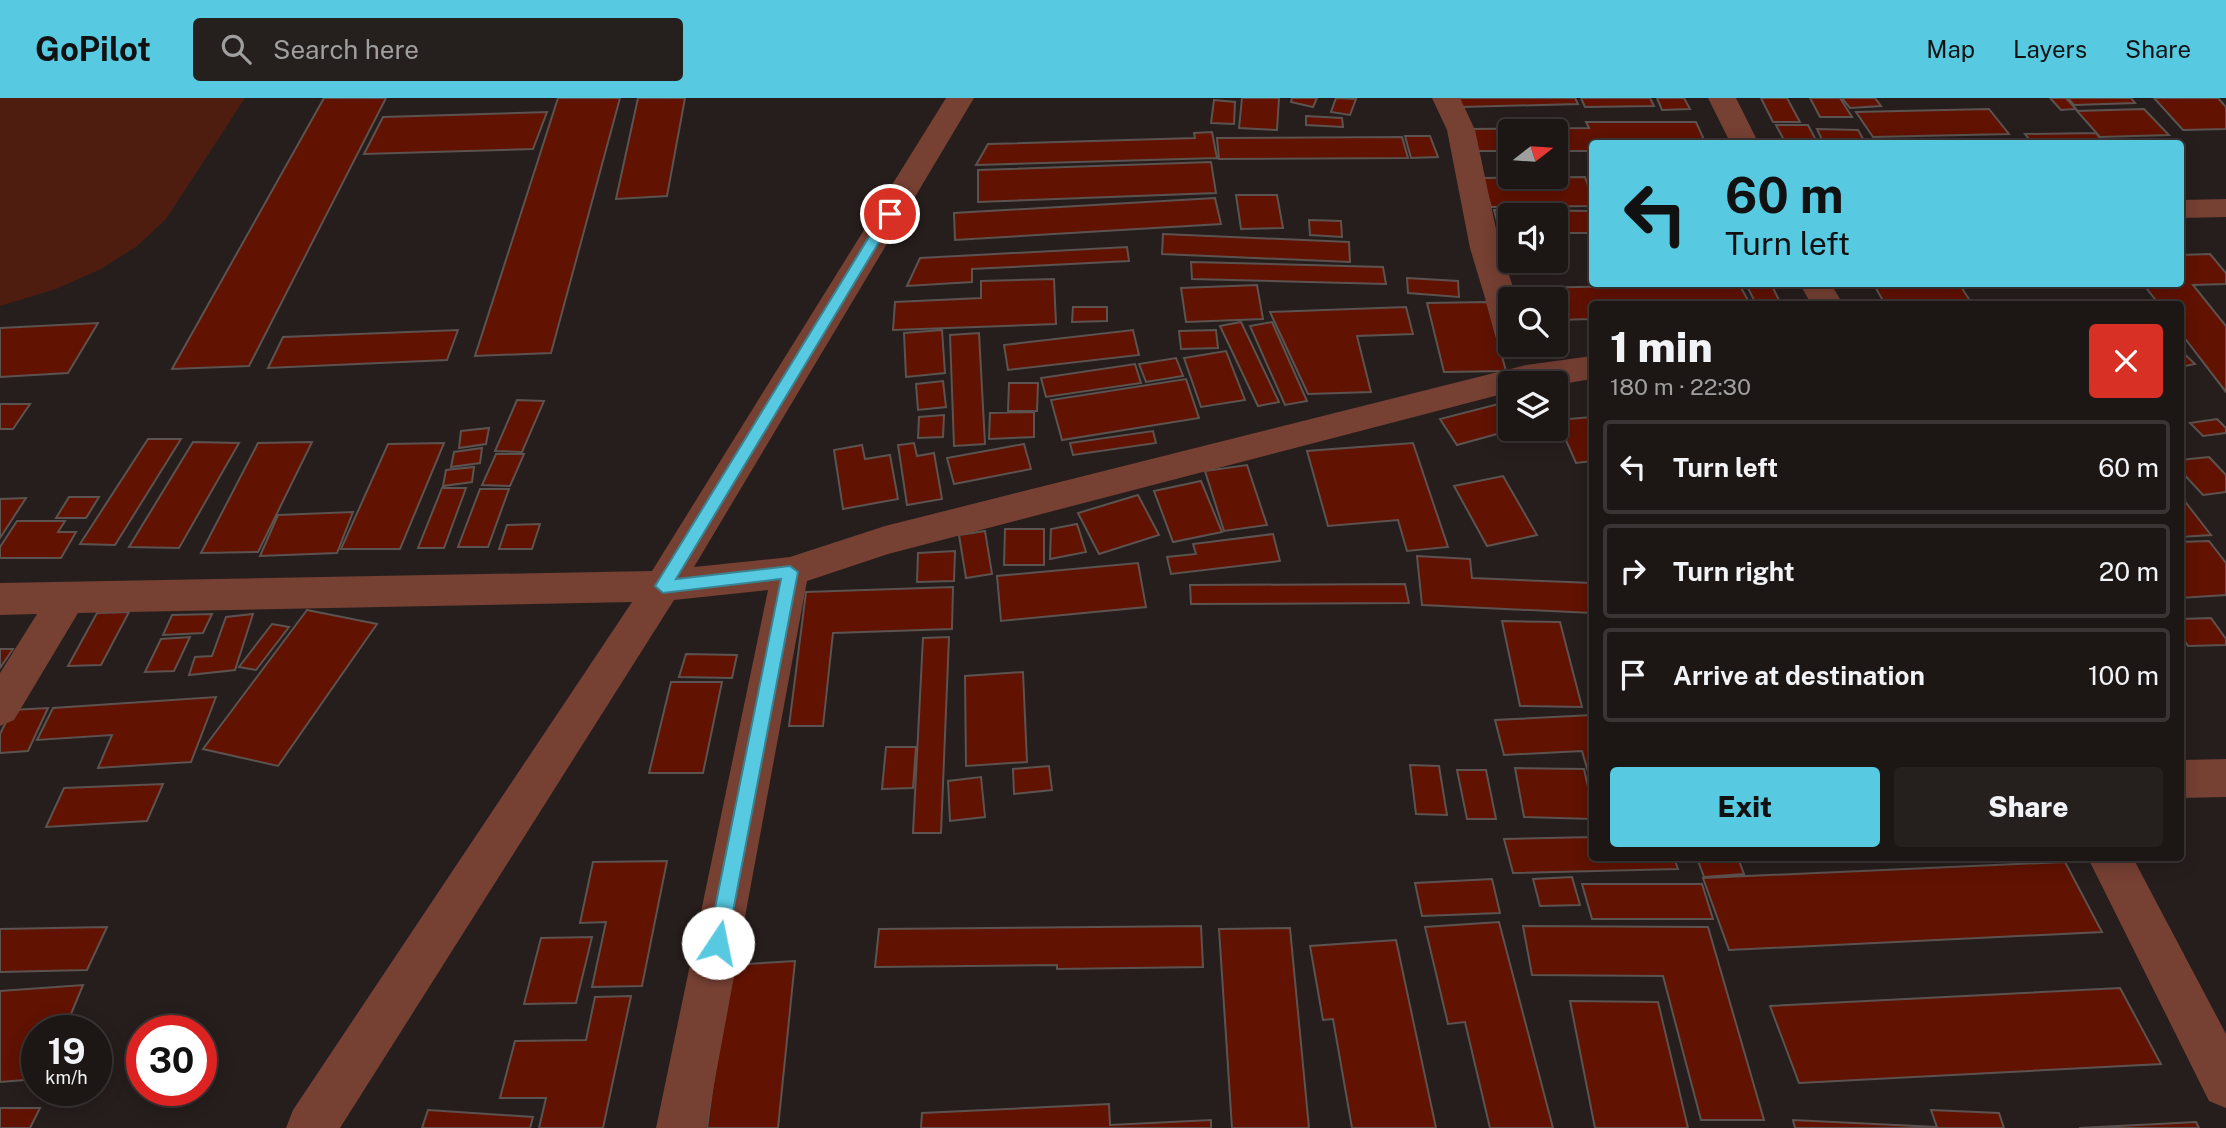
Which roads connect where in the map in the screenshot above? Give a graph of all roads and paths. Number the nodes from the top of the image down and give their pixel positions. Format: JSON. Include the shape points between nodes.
{"nodes":[{"id":1,"x":960,"y":98,"type":"edge"},
{"id":2,"x":1446,"y":98,"type":"edge"},
{"id":3,"x":1722,"y":98,"type":"edge"},
{"id":4,"x":1743,"y":140,"type":"edge"},
{"id":5,"x":2226,"y":208,"type":"edge"},
{"id":6,"x":2184,"y":209,"type":"edge"},
{"id":7,"x":1498,"y":290,"type":"edge"},
{"id":8,"x":1521,"y":361,"type":"edge"},
{"id":9,"x":1589,"y":368,"type":"edge"},
{"id":10,"x":790,"y":572,"type":"junction"},
{"id":11,"x":663,"y":586,"type":"junction"},
{"id":12,"x":0,"y":600,"type":"edge"},
{"id":13,"x":66,"y":600,"type":"junction"},
{"id":14,"x":0,"y":708,"type":"edge"},
{"id":15,"x":2226,"y":778,"type":"edge"},
{"id":16,"x":2184,"y":779,"type":"edge"},
{"id":17,"x":2112,"y":861,"type":"edge"},
{"id":18,"x":2226,"y":1084,"type":"edge"},
{"id":19,"x":311,"y":1128,"type":"edge"},
{"id":20,"x":681,"y":1128,"type":"edge"}],
"edges":[{"from":1,"to":11,"type":"street"},
{"from":2,"to":7,"type":"street","via":[[1461,130]]},
{"from":3,"to":4,"type":"street"},
{"from":5,"to":6,"type":"street"},
{"from":8,"to":9,"type":"street"},
{"from":8,"to":10,"type":"street","via":[[885,540]]},
{"from":10,"to":11,"type":"street"},
{"from":10,"to":20,"type":"street"},
{"from":11,"to":13,"type":"street"},
{"from":11,"to":19,"type":"street"},
{"from":12,"to":13,"type":"street"},
{"from":13,"to":14,"type":"street"},
{"from":15,"to":16,"type":"street"},
{"from":17,"to":18,"type":"street"}]}
